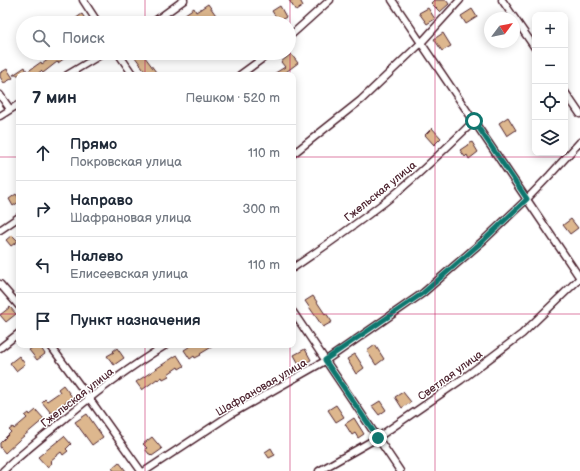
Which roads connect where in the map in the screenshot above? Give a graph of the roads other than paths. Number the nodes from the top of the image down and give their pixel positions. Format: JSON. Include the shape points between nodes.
{"nodes":[{"id":1,"x":83,"y":0,"type":"edge"},
{"id":2,"x":184,"y":0,"type":"edge"},
{"id":3,"x":330,"y":0,"type":"edge"},
{"id":4,"x":392,"y":0,"type":"edge"},
{"id":5,"x":460,"y":0,"type":"edge"},
{"id":6,"x":502,"y":0,"type":"edge"},
{"id":7,"x":93,"y":16,"type":"edge"},
{"id":8,"x":162,"y":16,"type":"edge"},
{"id":9,"x":296,"y":31,"type":"edge"},
{"id":10,"x":421,"y":43,"type":"junction"},
{"id":11,"x":532,"y":44,"type":"edge"},
{"id":12,"x":92,"y":60,"type":"edge"},
{"id":13,"x":123,"y":60,"type":"edge"},
{"id":14,"x":260,"y":60,"type":"edge"},
{"id":15,"x":72,"y":72,"type":"edge"},
{"id":16,"x":131,"y":72,"type":"edge"},
{"id":17,"x":244,"y":72,"type":"edge"},
{"id":18,"x":0,"y":95,"type":"edge"},
{"id":19,"x":568,"y":96,"type":"edge"},
{"id":20,"x":16,"y":106,"type":"edge"},
{"id":21,"x":10,"y":109,"type":"junction"},
{"id":22,"x":580,"y":114,"type":"edge"},
{"id":23,"x":0,"y":116,"type":"edge"},
{"id":24,"x":474,"y":121,"type":"junction"},
{"id":25,"x":580,"y":142,"type":"edge"},
{"id":26,"x":296,"y":152,"type":"edge"},
{"id":27,"x":527,"y":199,"type":"junction"},
{"id":28,"x":16,"y":219,"type":"edge"},
{"id":29,"x":0,"y":230,"type":"edge"},
{"id":30,"x":296,"y":266,"type":"edge"},
{"id":31,"x":580,"y":278,"type":"edge"},
{"id":32,"x":0,"y":284,"type":"edge"},
{"id":33,"x":16,"y":303,"type":"edge"},
{"id":34,"x":296,"y":316,"type":"edge"},
{"id":35,"x":16,"y":335,"type":"edge"},
{"id":36,"x":0,"y":348,"type":"edge"},
{"id":37,"x":52,"y":348,"type":"edge"},
{"id":38,"x":161,"y":348,"type":"edge"},
{"id":39,"x":325,"y":360,"type":"junction"},
{"id":40,"x":89,"y":398,"type":"junction"},
{"id":41,"x":378,"y":438,"type":"junction"},
{"id":42,"x":3,"y":471,"type":"edge"},
{"id":43,"x":141,"y":471,"type":"edge"},
{"id":44,"x":145,"y":471,"type":"edge"},
{"id":45,"x":319,"y":471,"type":"edge"},
{"id":46,"x":400,"y":471,"type":"edge"}],
"edges":[{"from":1,"to":7,"type":"street"},
{"from":2,"to":8,"type":"street"},
{"from":3,"to":9,"type":"street"},
{"from":4,"to":10,"type":"street"},
{"from":5,"to":10,"type":"street"},
{"from":6,"to":11,"type":"street"},
{"from":10,"to":24,"type":"street"},
{"from":10,"to":26,"type":"street","via":[[361,100]]},
{"from":12,"to":15,"type":"street"},
{"from":13,"to":16,"type":"street"},
{"from":14,"to":17,"type":"street"},
{"from":18,"to":21,"type":"street"},
{"from":19,"to":22,"type":"street"},
{"from":20,"to":21,"type":"street"},
{"from":21,"to":23,"type":"street"},
{"from":24,"to":27,"type":"street"},
{"from":24,"to":30,"type":"street","name":"Гжельская улица","via":[[386,201]]},
{"from":25,"to":27,"type":"street","name":"Шафрановая улица"},
{"from":27,"to":31,"type":"street"},
{"from":27,"to":39,"type":"street","name":"Шафрановая улица","via":[[423,293]]},
{"from":28,"to":29,"type":"street"},
{"from":31,"to":41,"type":"street","name":"Светлая улица","via":[[522,334]]},
{"from":32,"to":33,"type":"street"},
{"from":34,"to":39,"type":"street"},
{"from":35,"to":36,"type":"street"},
{"from":37,"to":40,"type":"street"},
{"from":38,"to":40,"type":"street","name":"Гжельская улица"},
{"from":39,"to":41,"type":"street"},
{"from":39,"to":44,"type":"street","name":"Шафрановая улица","via":[[233,413]]},
{"from":40,"to":42,"type":"street","name":"Гжельская улица"},
{"from":40,"to":43,"type":"street"},
{"from":41,"to":45,"type":"street","name":"Светлая улица"},
{"from":41,"to":46,"type":"street"}]}
